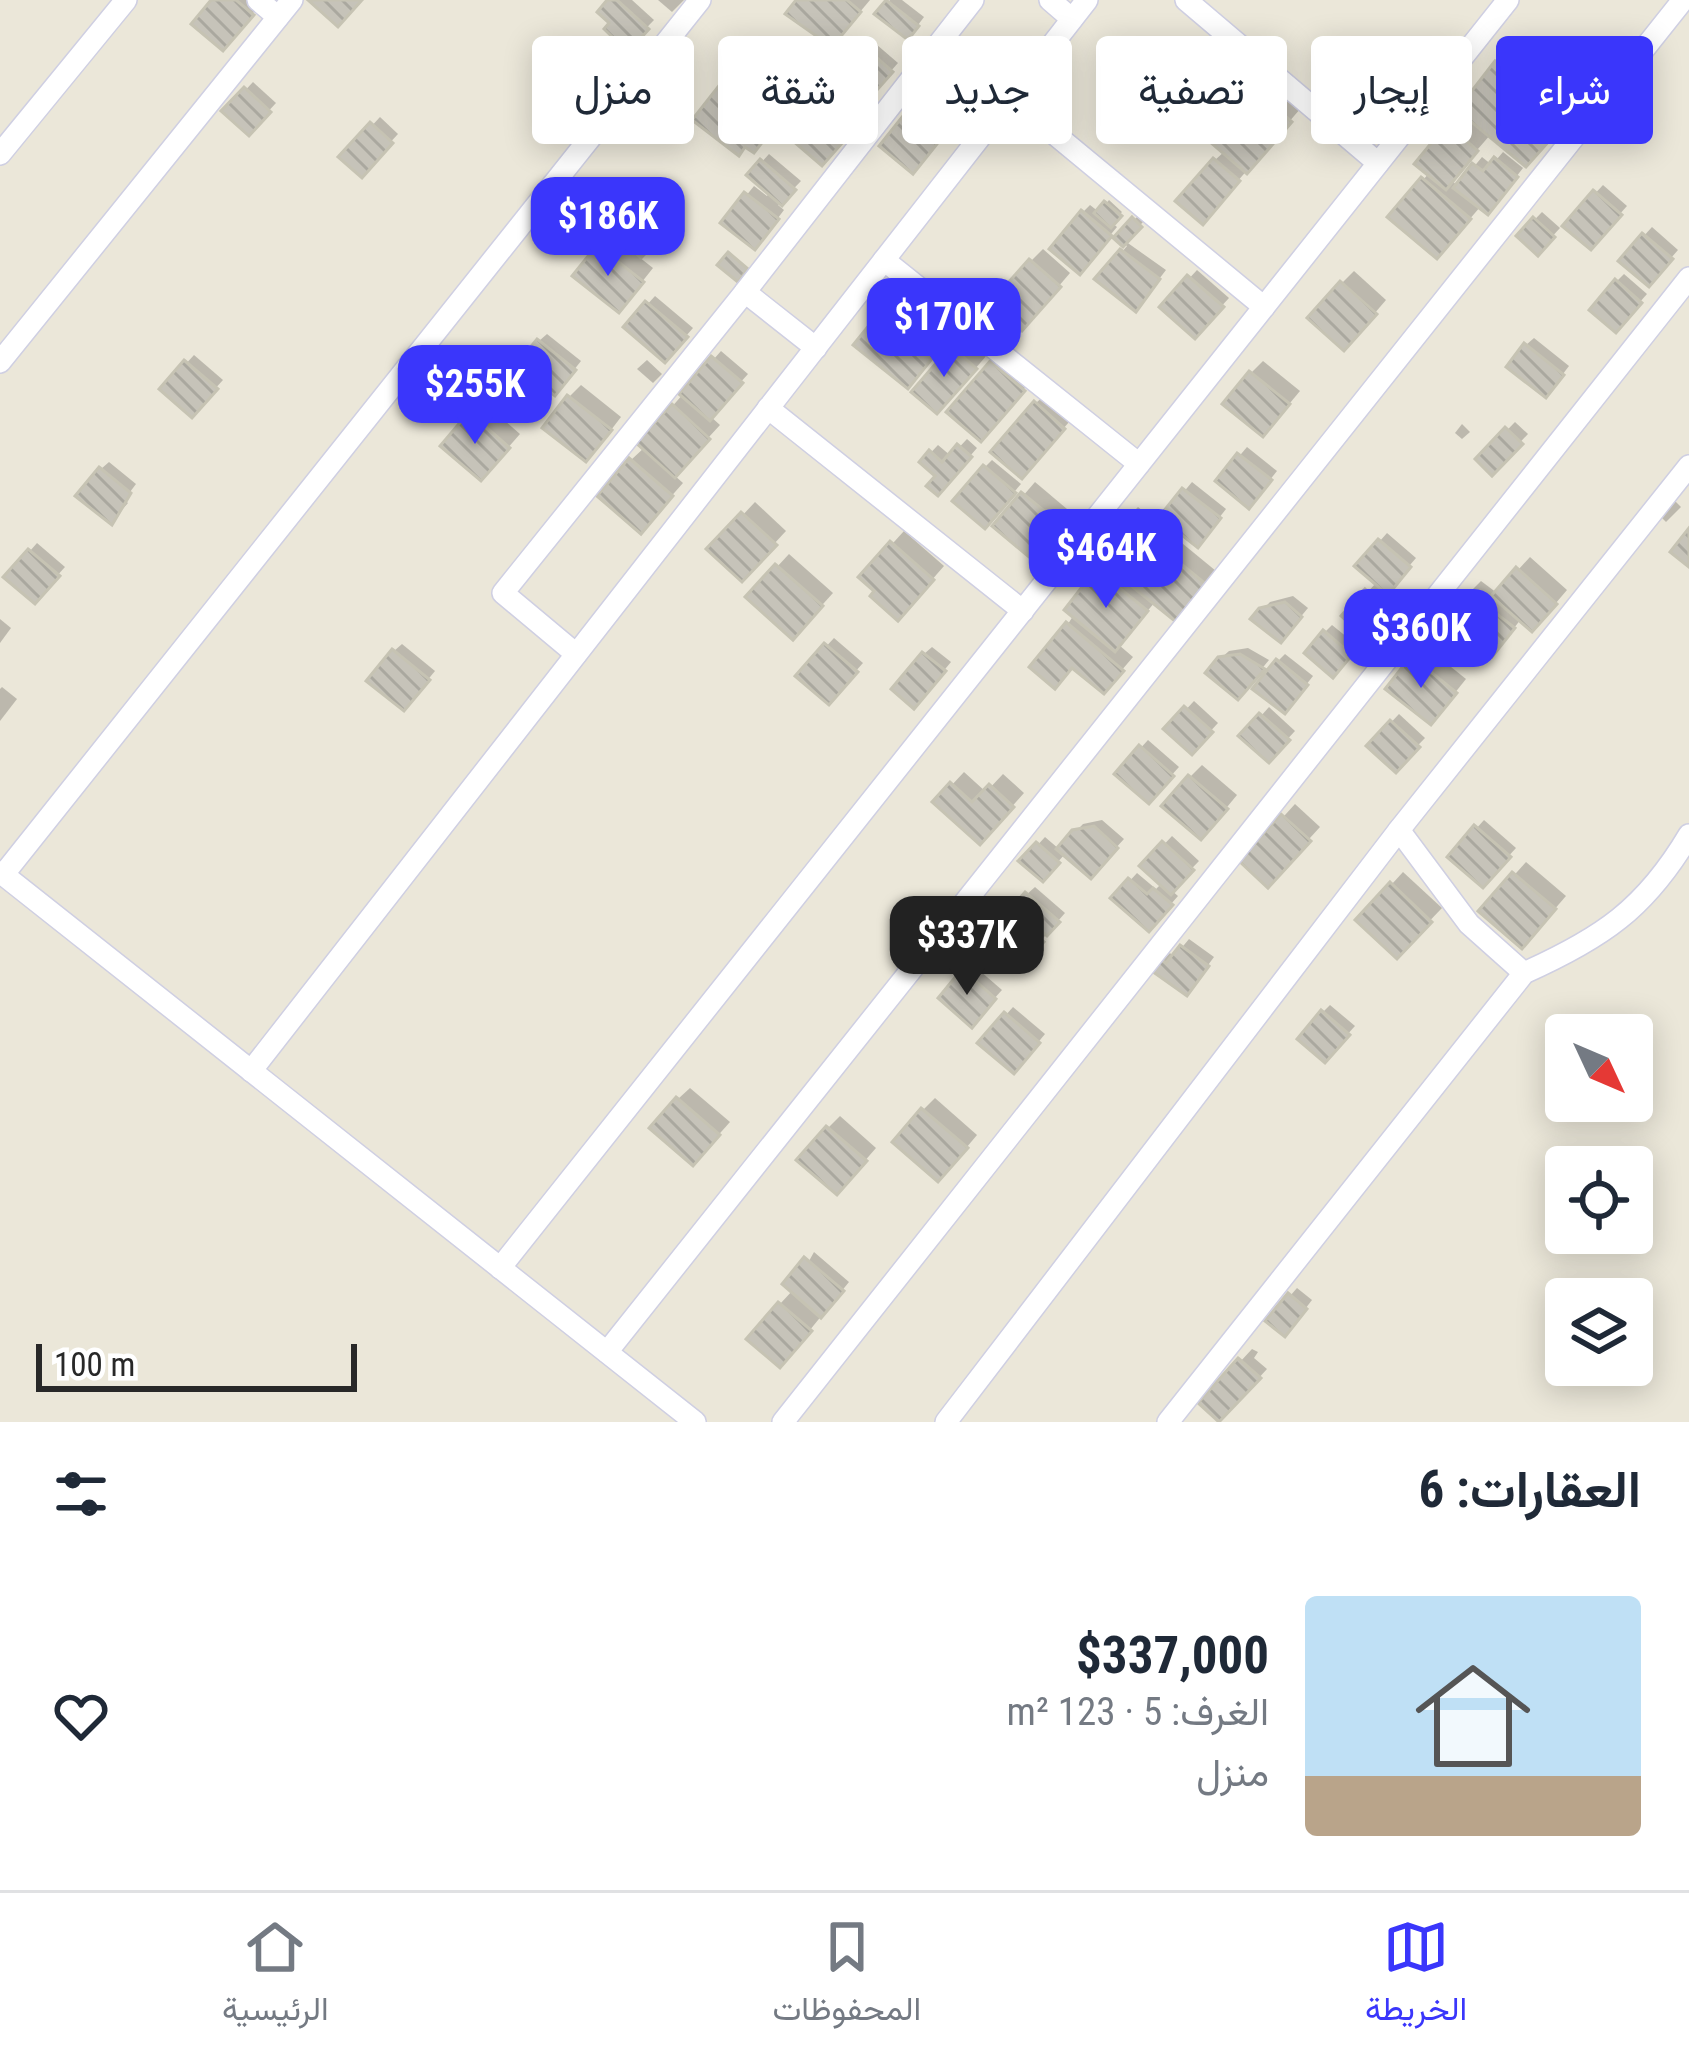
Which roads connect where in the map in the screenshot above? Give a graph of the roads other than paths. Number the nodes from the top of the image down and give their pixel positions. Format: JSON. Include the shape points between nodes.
{"nodes":[{"id":1,"x":126,"y":0,"type":"edge"},
{"id":2,"x":258,"y":0,"type":"edge"},
{"id":3,"x":700,"y":0,"type":"edge"},
{"id":4,"x":973,"y":0,"type":"edge"},
{"id":5,"x":1050,"y":0,"type":"edge"},
{"id":6,"x":1088,"y":0,"type":"edge"},
{"id":7,"x":1186,"y":0,"type":"edge"},
{"id":8,"x":1508,"y":0,"type":"edge"},
{"id":9,"x":1683,"y":0,"type":"edge"},
{"id":10,"x":285,"y":9,"type":"edge"},
{"id":11,"x":1072,"y":20,"type":"junction"},
{"id":12,"x":1059,"y":36,"type":"edge"},
{"id":13,"x":975,"y":144,"type":"edge"},
{"id":14,"x":1067,"y":144,"type":"edge"},
{"id":15,"x":0,"y":154,"type":"edge"},
{"id":16,"x":1378,"y":163,"type":"junction"},
{"id":17,"x":884,"y":260,"type":"junction"},
{"id":18,"x":1689,"y":278,"type":"edge"},
{"id":19,"x":745,"y":292,"type":"junction"},
{"id":20,"x":1264,"y":307,"type":"junction"},
{"id":21,"x":815,"y":348,"type":"junction"},
{"id":22,"x":0,"y":362,"type":"edge"},
{"id":23,"x":768,"y":408,"type":"junction"},
{"id":24,"x":1138,"y":464,"type":"junction"},
{"id":25,"x":1689,"y":466,"type":"edge"},
{"id":26,"x":1023,"y":611,"type":"junction"},
{"id":27,"x":576,"y":655,"type":"junction"},
{"id":28,"x":1399,"y":830,"type":"junction"},
{"id":29,"x":1689,"y":835,"type":"edge"},
{"id":30,"x":2,"y":873,"type":"edge"},
{"id":31,"x":1524,"y":974,"type":"junction"},
{"id":32,"x":251,"y":1071,"type":"junction"},
{"id":33,"x":500,"y":1268,"type":"junction"},
{"id":34,"x":607,"y":1352,"type":"junction"},
{"id":35,"x":695,"y":1422,"type":"edge"},
{"id":36,"x":783,"y":1422,"type":"edge"},
{"id":37,"x":946,"y":1422,"type":"edge"},
{"id":38,"x":1168,"y":1422,"type":"edge"}],
"edges":[{"from":1,"to":15,"type":"street"},
{"from":2,"to":10,"type":"street"},
{"from":3,"to":30,"type":"street"},
{"from":4,"to":19,"type":"street"},
{"from":5,"to":11,"type":"street"},
{"from":6,"to":11,"type":"street"},
{"from":7,"to":16,"type":"street"},
{"from":8,"to":16,"type":"street"},
{"from":9,"to":34,"type":"street"},
{"from":10,"to":22,"type":"street"},
{"from":11,"to":12,"type":"street"},
{"from":13,"to":17,"type":"street"},
{"from":14,"to":20,"type":"street"},
{"from":16,"to":20,"type":"street"},
{"from":17,"to":21,"type":"street"},
{"from":17,"to":24,"type":"street"},
{"from":18,"to":36,"type":"street"},
{"from":19,"to":21,"type":"street"},
{"from":19,"to":27,"type":"street","via":[[503,593]]},
{"from":20,"to":24,"type":"street"},
{"from":21,"to":23,"type":"street"},
{"from":23,"to":26,"type":"street"},
{"from":23,"to":27,"type":"street"},
{"from":24,"to":26,"type":"street"},
{"from":25,"to":28,"type":"street"},
{"from":26,"to":33,"type":"street"},
{"from":27,"to":32,"type":"street"},
{"from":28,"to":31,"type":"street","via":[[1469,924]]},
{"from":28,"to":37,"type":"street"},
{"from":29,"to":31,"type":"street","via":[[1662,880],[1589,944]]},
{"from":30,"to":32,"type":"street"},
{"from":31,"to":38,"type":"street"},
{"from":32,"to":33,"type":"street"},
{"from":33,"to":34,"type":"street"},
{"from":34,"to":35,"type":"street"}]}
